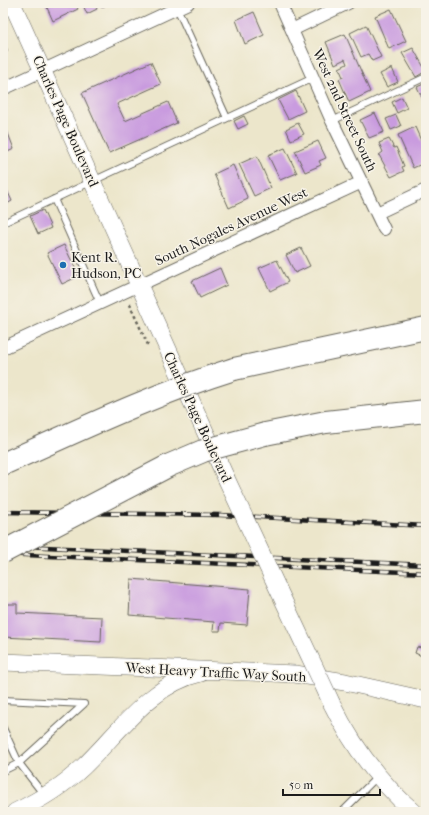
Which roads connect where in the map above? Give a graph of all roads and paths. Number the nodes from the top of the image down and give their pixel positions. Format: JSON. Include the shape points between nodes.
{"nodes":[{"id":1,"x":12,"y":3,"type":"edge"},
{"id":2,"x":280,"y":3,"type":"edge"},
{"id":3,"x":348,"y":3,"type":"edge"},
{"id":4,"x":182,"y":5,"type":"edge"},
{"id":5,"x":292,"y":30,"type":"junction"},
{"id":6,"x":44,"y":70,"type":"junction"},
{"id":7,"x":426,"y":77,"type":"edge"},
{"id":8,"x":312,"y":78,"type":"junction"},
{"id":9,"x":3,"y":89,"type":"edge"},
{"id":10,"x":228,"y":118,"type":"junction"},
{"id":11,"x":332,"y":121,"type":"junction"},
{"id":12,"x":93,"y":181,"type":"junction"},
{"id":13,"x":362,"y":182,"type":"junction"},
{"id":14,"x":426,"y":190,"type":"edge"},
{"id":15,"x":54,"y":199,"type":"junction"},
{"id":16,"x":377,"y":213,"type":"junction"},
{"id":17,"x":3,"y":223,"type":"edge"},
{"id":18,"x":384,"y":228,"type":"dead end"},
{"id":19,"x":140,"y":284,"type":"junction"},
{"id":20,"x":100,"y":303,"type":"junction"},
{"id":21,"x":426,"y":328,"type":"edge"},
{"id":22,"x":3,"y":348,"type":"edge"},
{"id":23,"x":426,"y":412,"type":"edge"},
{"id":24,"x":3,"y":464,"type":"edge"},
{"id":25,"x":3,"y":552,"type":"edge"},
{"id":26,"x":3,"y":662,"type":"edge"},
{"id":27,"x":215,"y":670,"type":"junction"},
{"id":28,"x":3,"y":700,"type":"edge"},
{"id":29,"x":426,"y":700,"type":"edge"},
{"id":30,"x":3,"y":728,"type":"edge"},
{"id":31,"x":19,"y":763,"type":"junction"},
{"id":32,"x":3,"y":771,"type":"edge"},
{"id":33,"x":378,"y":776,"type":"junction"},
{"id":34,"x":45,"y":796,"type":"junction"},
{"id":35,"x":15,"y":812,"type":"edge"},
{"id":36,"x":342,"y":812,"type":"edge"},
{"id":37,"x":414,"y":812,"type":"edge"}],
"edges":[{"from":1,"to":6,"type":"main road","name":"Charles Page Boulevard"},
{"from":2,"to":5,"type":"street","name":"West 2nd Street South"},
{"from":3,"to":5,"type":"street"},
{"from":4,"to":6,"type":"street"},
{"from":4,"to":10,"type":"lane"},
{"from":5,"to":8,"type":"street","name":"West 2nd Street South"},
{"from":6,"to":9,"type":"street"},
{"from":6,"to":12,"type":"main road","name":"Charles Page Boulevard"},
{"from":7,"to":11,"type":"lane"},
{"from":8,"to":10,"type":"lane"},
{"from":8,"to":11,"type":"street","name":"West 2nd Street South"},
{"from":10,"to":12,"type":"lane"},
{"from":11,"to":13,"type":"street","name":"West 2nd Street South"},
{"from":12,"to":15,"type":"lane"},
{"from":12,"to":19,"type":"main road","name":"Charles Page Boulevard"},
{"from":13,"to":16,"type":"street","name":"West 2nd Street South"},
{"from":13,"to":19,"type":"street","name":"South Nogales Avenue West"},
{"from":14,"to":16,"type":"street"},
{"from":15,"to":17,"type":"lane"},
{"from":15,"to":20,"type":"lane"},
{"from":16,"to":18,"type":"street","name":"West 2nd Street South"},
{"from":19,"to":20,"type":"street","name":"South Nogales Avenue West"},
{"from":19,"to":33,"type":"main road","name":"Charles Page Boulevard","bridge":true,"via":[[173,363],[332,704],[354,743]]},
{"from":20,"to":22,"type":"street","name":"South Nogales Avenue West"},
{"from":21,"to":24,"type":"highway","bridge":true,"via":[[234,369],[134,405]]},
{"from":23,"to":25,"type":"highway","bridge":true,"via":[[326,422],[265,434],[203,451],[170,465]]},
{"from":26,"to":27,"type":"main road","name":"West Heavy Traffic Way South"},
{"from":27,"to":29,"type":"main road","name":"West Heavy Traffic Way South","via":[[295,674]]},
{"from":27,"to":34,"type":"main road","via":[[185,678],[155,694],[84,766]]},
{"from":28,"to":31,"type":"lane","via":[[84,704]]},
{"from":30,"to":31,"type":"lane"},
{"from":31,"to":32,"type":"lane"},
{"from":31,"to":34,"type":"lane"},
{"from":33,"to":36,"type":"lane"},
{"from":33,"to":37,"type":"main road","name":"Charles Page Boulevard"},
{"from":34,"to":35,"type":"main road"}]}
